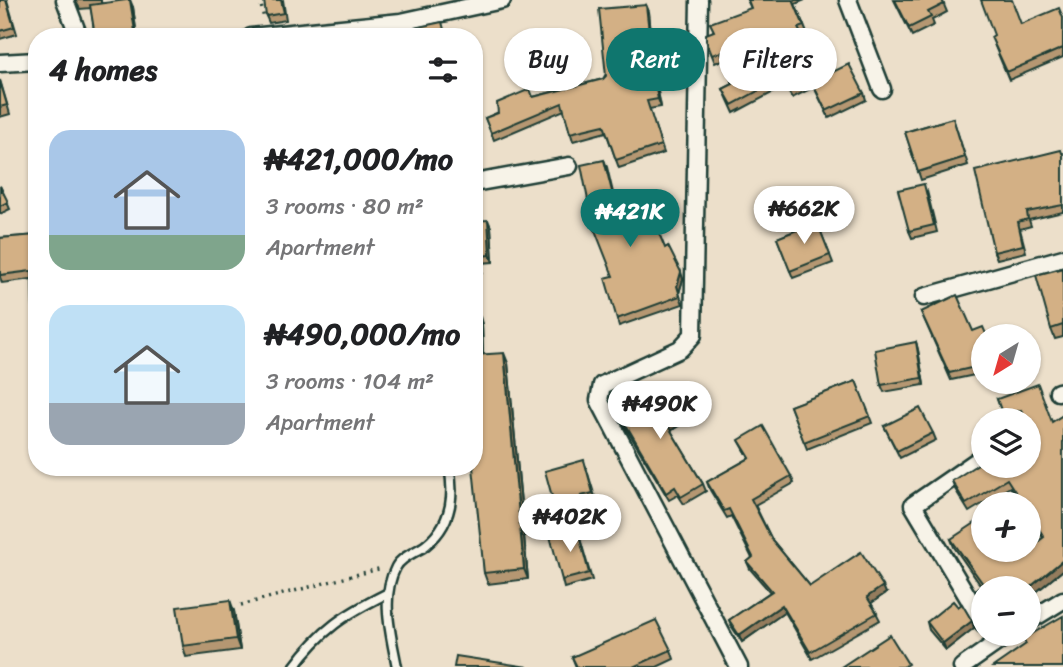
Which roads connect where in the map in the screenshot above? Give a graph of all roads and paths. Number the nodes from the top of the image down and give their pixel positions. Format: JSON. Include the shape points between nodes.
{"nodes":[{"id":1,"x":65,"y":0,"type":"edge"},
{"id":2,"x":502,"y":0,"type":"edge"},
{"id":3,"x":699,"y":0,"type":"edge"},
{"id":4,"x":848,"y":0,"type":"edge"},
{"id":5,"x":76,"y":28,"type":"edge"},
{"id":6,"x":406,"y":28,"type":"edge"},
{"id":7,"x":28,"y":61,"type":"edge"},
{"id":8,"x":0,"y":63,"type":"edge"},
{"id":9,"x":882,"y":89,"type":"dead end"},
{"id":10,"x":569,"y":166,"type":"dead end"},
{"id":11,"x":483,"y":181,"type":"edge"},
{"id":12,"x":1063,"y":258,"type":"edge"},
{"id":13,"x":924,"y":297,"type":"dead end"},
{"id":14,"x":971,"y":465,"type":"edge"},
{"id":15,"x":450,"y":476,"type":"edge"},
{"id":16,"x":397,"y":564,"type":"junction"},
{"id":17,"x":386,"y":594,"type":"junction"},
{"id":18,"x":1063,"y":600,"type":"edge"},
{"id":19,"x":971,"y":602,"type":"edge"},
{"id":20,"x":241,"y":605,"type":"dead end"},
{"id":21,"x":1041,"y":614,"type":"edge"},
{"id":22,"x":985,"y":646,"type":"edge"},
{"id":23,"x":967,"y":666,"type":"edge"},
{"id":24,"x":294,"y":667,"type":"edge"},
{"id":25,"x":397,"y":667,"type":"edge"},
{"id":26,"x":739,"y":667,"type":"edge"}],
"edges":[{"from":1,"to":5,"type":"street"},
{"from":2,"to":6,"type":"street"},
{"from":3,"to":26,"type":"street","via":[[693,335],[680,349],[602,384],[598,400]]},
{"from":4,"to":9,"type":"street"},
{"from":7,"to":8,"type":"street"},
{"from":10,"to":11,"type":"street"},
{"from":12,"to":13,"type":"street"},
{"from":14,"to":19,"type":"street","via":[[913,505]]},
{"from":15,"to":16,"type":"lane","via":[[451,508],[443,527]]},
{"from":16,"to":17,"type":"lane"},
{"from":16,"to":20,"type":"path"},
{"from":17,"to":24,"type":"lane","via":[[330,624]]},
{"from":17,"to":25,"type":"lane"},
{"from":18,"to":21,"type":"street"},
{"from":22,"to":23,"type":"street"}]}
